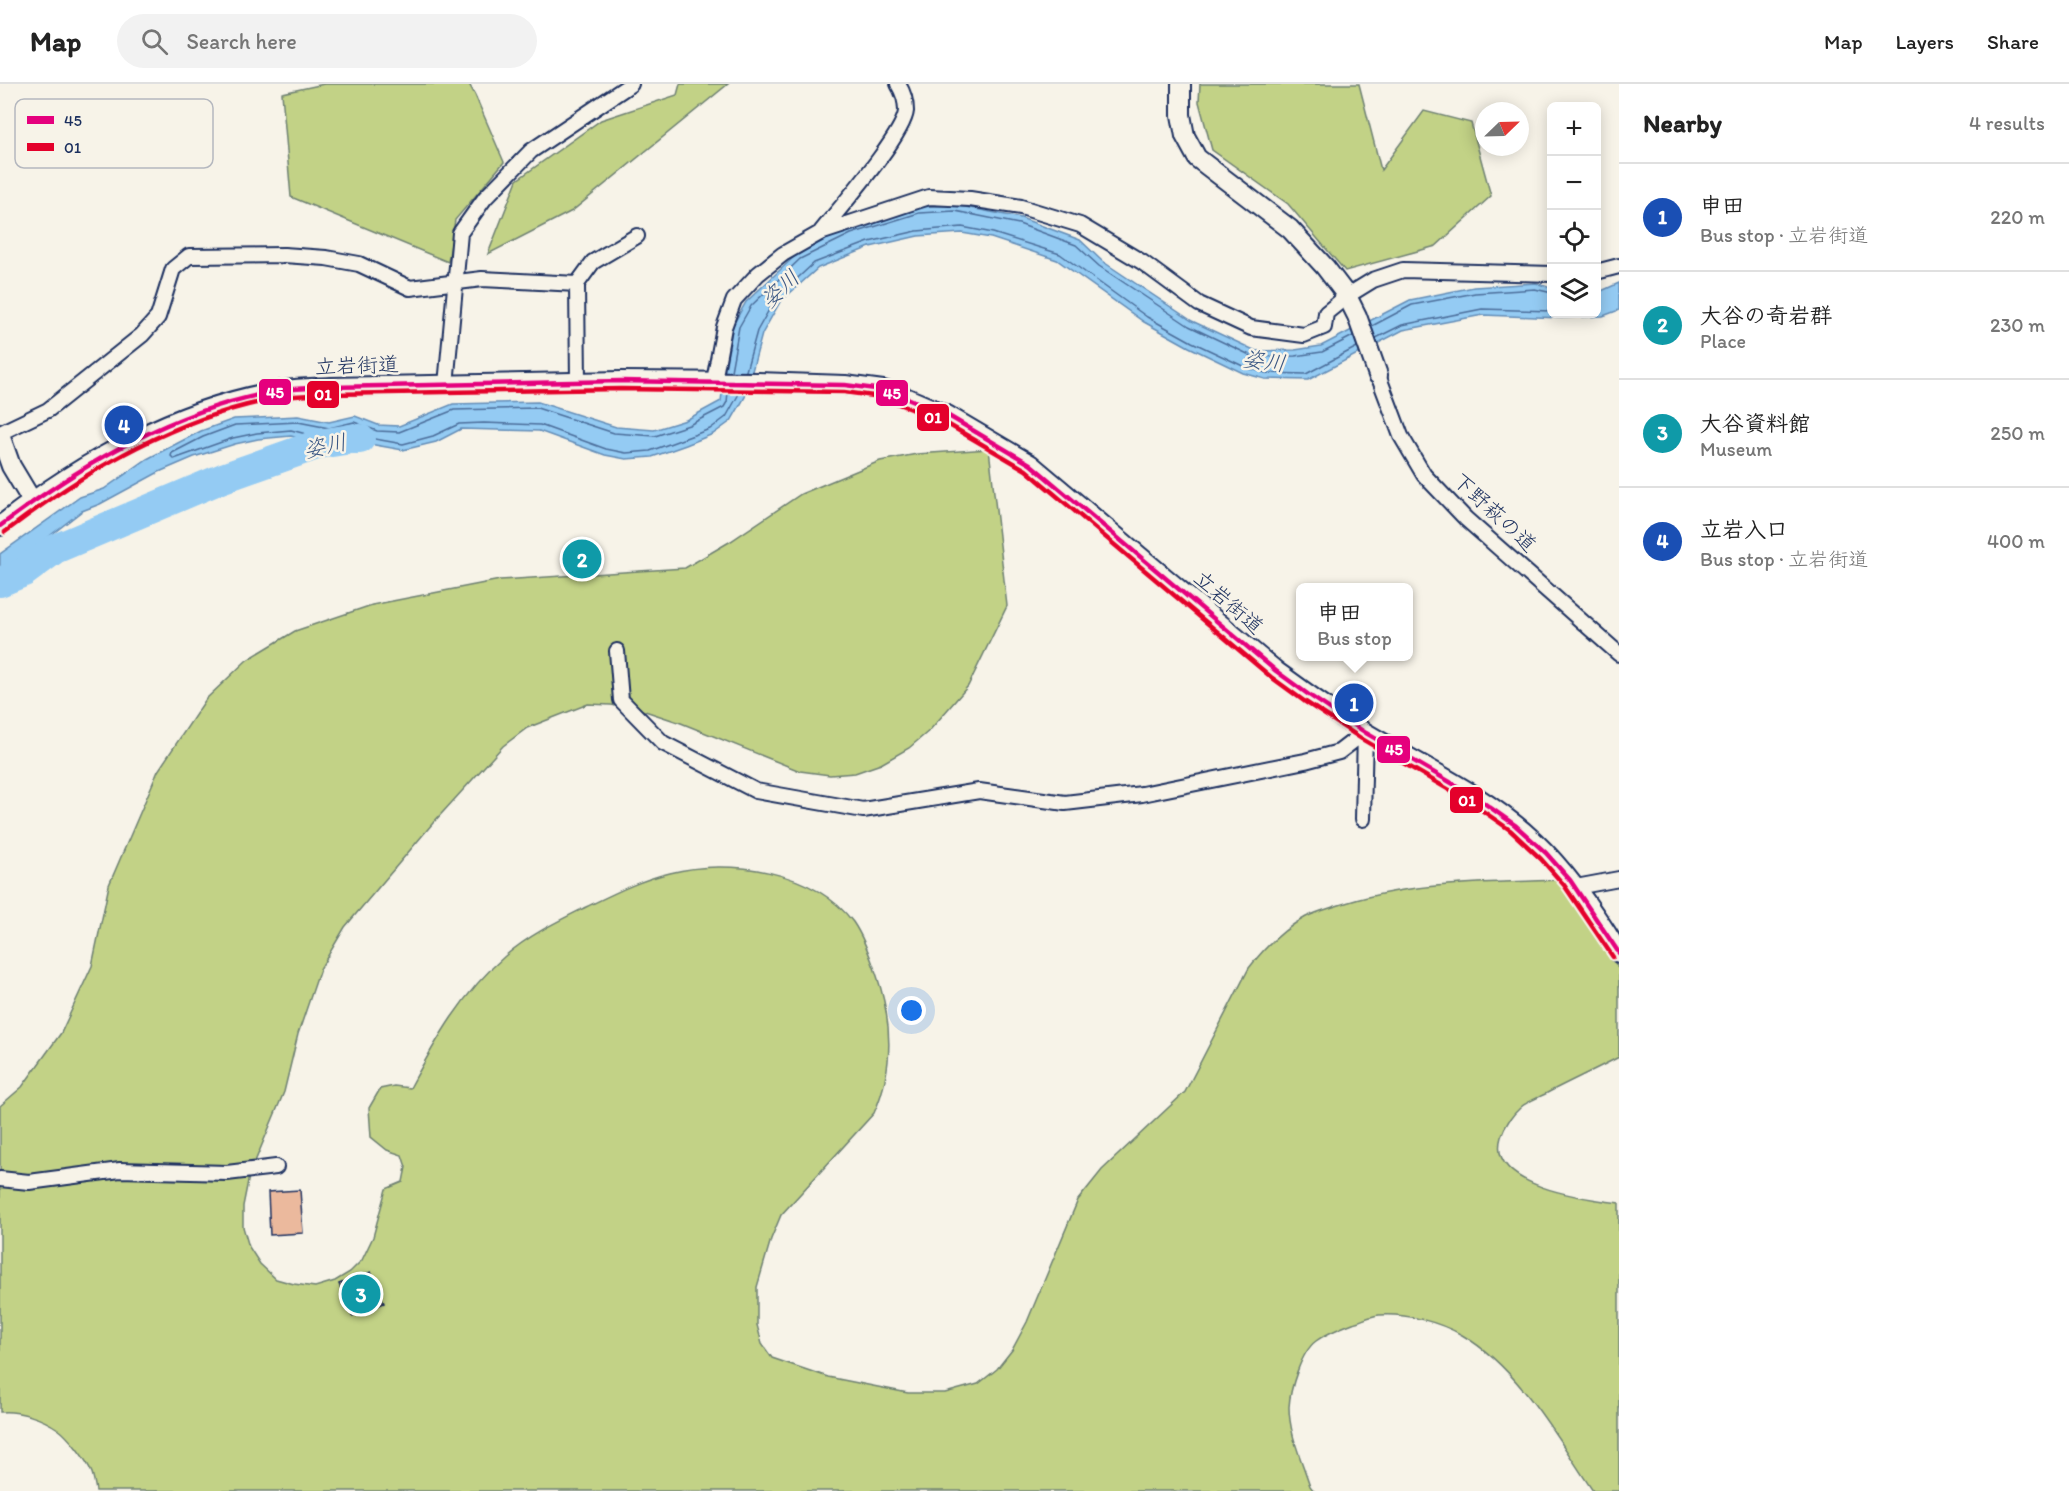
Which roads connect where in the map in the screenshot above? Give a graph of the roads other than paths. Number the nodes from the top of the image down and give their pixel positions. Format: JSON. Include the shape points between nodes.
{"nodes":[{"id":1,"x":631,"y":84,"type":"edge"},
{"id":2,"x":898,"y":84,"type":"edge"},
{"id":3,"x":1181,"y":84,"type":"edge"},
{"id":4,"x":820,"y":233,"type":"junction"},
{"id":5,"x":637,"y":236,"type":"dead end"},
{"id":6,"x":1619,"y":266,"type":"edge"},
{"id":7,"x":1601,"y":271,"type":"edge"},
{"id":8,"x":1547,"y":274,"type":"edge"},
{"id":9,"x":455,"y":281,"type":"junction"},
{"id":10,"x":577,"y":284,"type":"junction"},
{"id":11,"x":1347,"y":296,"type":"junction"},
{"id":12,"x":1378,"y":375,"type":"joint"},
{"id":13,"x":714,"y":381,"type":"junction"},
{"id":14,"x":578,"y":382,"type":"junction"},
{"id":15,"x":446,"y":385,"type":"junction"},
{"id":16,"x":0,"y":434,"type":"edge"},
{"id":17,"x":32,"y":501,"type":"junction"},
{"id":18,"x":0,"y":526,"type":"edge"},
{"id":19,"x":617,"y":651,"type":"dead end"},
{"id":20,"x":1619,"y":654,"type":"edge"},
{"id":21,"x":1365,"y":732,"type":"junction"},
{"id":22,"x":1362,"y":819,"type":"dead end"},
{"id":23,"x":1619,"y":879,"type":"edge"},
{"id":24,"x":1576,"y":887,"type":"junction"},
{"id":25,"x":1619,"y":953,"type":"edge"},
{"id":26,"x":276,"y":1167,"type":"dead end"},
{"id":27,"x":0,"y":1179,"type":"edge"}],
"edges":[{"from":1,"to":9,"type":"street","via":[[531,151],[485,198],[459,233]]},
{"from":2,"to":4,"type":"street","via":[[906,112],[897,135]]},
{"from":3,"to":11,"type":"street","via":[[1185,136],[1197,158],[1290,229]]},
{"from":4,"to":11,"type":"street","via":[[929,197],[970,199],[1021,207],[1080,225],[1142,262],[1199,304],[1251,328],[1304,335],[1324,327],[1326,313]]},
{"from":4,"to":13,"type":"street","via":[[783,254],[734,300],[724,327]]},
{"from":5,"to":10,"type":"street","via":[[593,262]]},
{"from":6,"to":7,"type":"street"},
{"from":8,"to":11,"type":"street","via":[[1403,270],[1373,280]]},
{"from":9,"to":10,"type":"street"},
{"from":9,"to":15,"type":"street"},
{"from":9,"to":16,"type":"street","via":[[410,288],[359,264],[326,258],[189,255],[173,268],[158,317],[142,335],[48,410]]},
{"from":10,"to":14,"type":"street"},
{"from":11,"to":12,"type":"street"},
{"from":12,"to":20,"type":"street","name":"下野萩の道","via":[[1401,435],[1424,475],[1466,519]]},
{"from":13,"to":14,"type":"street","name":"立岩街道"},
{"from":13,"to":21,"type":"street","name":"立岩街道","via":[[845,384],[883,390],[927,405],[982,434],[1030,464],[1276,671]]},
{"from":14,"to":15,"type":"street","name":"立岩街道"},
{"from":15,"to":17,"type":"street","name":"立岩街道","via":[[284,390],[202,411],[126,444]]},
{"from":16,"to":17,"type":"street","via":[[11,466]]},
{"from":17,"to":18,"type":"street","name":"立岩街道"},
{"from":19,"to":21,"type":"street","via":[[621,700],[663,743],[756,791],[863,810],[979,791],[1065,803],[1142,794],[1340,752]]},
{"from":21,"to":22,"type":"street"},
{"from":21,"to":24,"type":"street","name":"立岩街道","via":[[1477,796],[1533,840]]},
{"from":23,"to":24,"type":"street"},
{"from":24,"to":25,"type":"street","name":"立岩街道"},
{"from":26,"to":27,"type":"street","via":[[227,1173],[120,1170],[29,1182]]}]}
